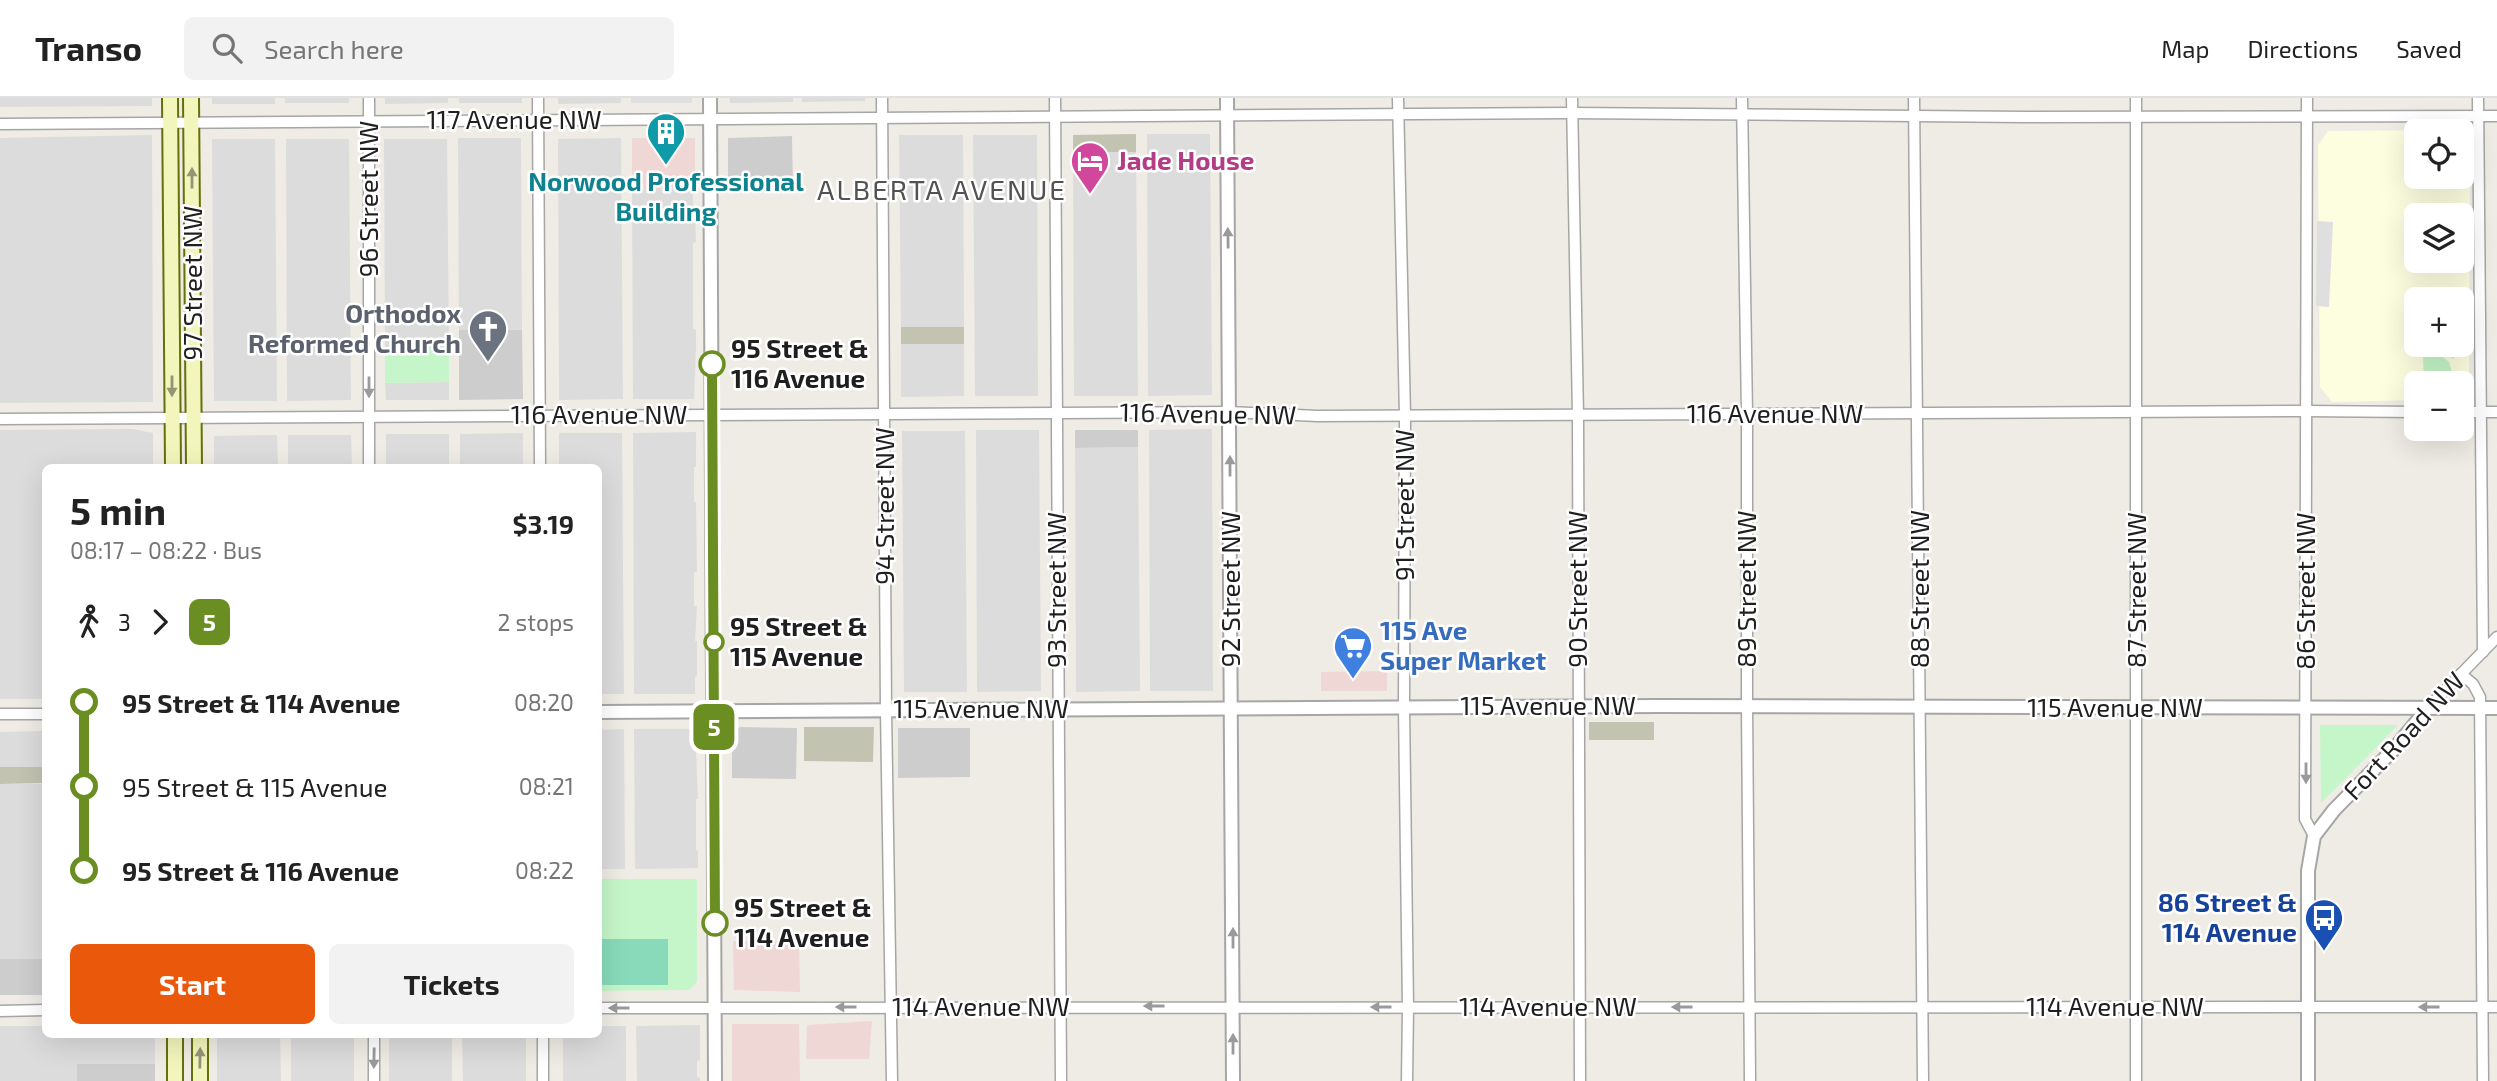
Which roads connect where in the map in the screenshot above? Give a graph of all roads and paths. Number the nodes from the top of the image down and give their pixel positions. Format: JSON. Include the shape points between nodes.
{"nodes":[{"id":1,"x":170,"y":98,"type":"edge"},
{"id":2,"x":191,"y":98,"type":"edge"},
{"id":3,"x":369,"y":98,"type":"edge"},
{"id":4,"x":538,"y":98,"type":"edge"},
{"id":5,"x":710,"y":98,"type":"edge"},
{"id":6,"x":882,"y":98,"type":"edge"},
{"id":7,"x":1055,"y":98,"type":"edge"},
{"id":8,"x":1227,"y":98,"type":"edge"},
{"id":9,"x":1398,"y":98,"type":"edge"},
{"id":10,"x":1572,"y":98,"type":"edge"},
{"id":11,"x":1742,"y":98,"type":"edge"},
{"id":12,"x":1914,"y":98,"type":"edge"},
{"id":13,"x":2136,"y":98,"type":"edge"},
{"id":14,"x":2308,"y":98,"type":"edge"},
{"id":15,"x":2478,"y":98,"type":"edge"},
{"id":16,"x":1572,"y":113,"type":"junction"},
{"id":17,"x":1398,"y":114,"type":"junction"},
{"id":18,"x":1227,"y":115,"type":"junction"},
{"id":19,"x":1741,"y":115,"type":"junction"},
{"id":20,"x":2135,"y":115,"type":"junction"},
{"id":21,"x":1914,"y":116,"type":"junction"},
{"id":22,"x":2478,"y":116,"type":"junction"},
{"id":23,"x":2497,"y":116,"type":"edge"},
{"id":24,"x":1056,"y":117,"type":"junction"},
{"id":25,"x":2307,"y":117,"type":"junction"},
{"id":26,"x":882,"y":118,"type":"junction"},
{"id":27,"x":710,"y":119,"type":"junction"},
{"id":28,"x":538,"y":120,"type":"junction"},
{"id":29,"x":369,"y":121,"type":"junction"},
{"id":30,"x":170,"y":122,"type":"junction"},
{"id":31,"x":191,"y":122,"type":"junction"},
{"id":32,"x":0,"y":124,"type":"edge"},
{"id":33,"x":2306,"y":411,"type":"junction"},
{"id":34,"x":1229,"y":412,"type":"junction"},
{"id":35,"x":2404,"y":412,"type":"edge"},
{"id":36,"x":2474,"y":412,"type":"edge"},
{"id":37,"x":2482,"y":412,"type":"junction"},
{"id":38,"x":2497,"y":412,"type":"edge"},
{"id":39,"x":1057,"y":413,"type":"junction"},
{"id":40,"x":2137,"y":413,"type":"junction"},
{"id":41,"x":712,"y":414,"type":"junction"},
{"id":42,"x":884,"y":414,"type":"junction"},
{"id":43,"x":1747,"y":414,"type":"junction"},
{"id":44,"x":1918,"y":414,"type":"junction"},
{"id":45,"x":539,"y":415,"type":"junction"},
{"id":46,"x":1578,"y":415,"type":"junction"},
{"id":47,"x":369,"y":416,"type":"junction"},
{"id":48,"x":1405,"y":416,"type":"junction"},
{"id":49,"x":172,"y":418,"type":"junction"},
{"id":50,"x":194,"y":418,"type":"junction"},
{"id":51,"x":0,"y":419,"type":"edge"},
{"id":52,"x":173,"y":464,"type":"edge"},
{"id":53,"x":194,"y":464,"type":"edge"},
{"id":54,"x":369,"y":464,"type":"edge"},
{"id":55,"x":540,"y":464,"type":"edge"},
{"id":56,"x":2497,"y":637,"type":"edge"},
{"id":57,"x":2483,"y":652,"type":"junction"},
{"id":58,"x":2461,"y":674,"type":"junction"},
{"id":59,"x":1578,"y":706,"type":"junction"},
{"id":60,"x":1747,"y":706,"type":"junction"},
{"id":61,"x":1404,"y":707,"type":"junction"},
{"id":62,"x":1920,"y":707,"type":"junction"},
{"id":63,"x":1231,"y":708,"type":"junction"},
{"id":64,"x":2137,"y":708,"type":"junction"},
{"id":65,"x":2306,"y":708,"type":"junction"},
{"id":66,"x":2428,"y":708,"type":"junction"},
{"id":67,"x":2480,"y":708,"type":"junction"},
{"id":68,"x":2497,"y":708,"type":"edge"},
{"id":69,"x":1058,"y":709,"type":"junction"},
{"id":70,"x":886,"y":710,"type":"junction"},
{"id":71,"x":714,"y":711,"type":"junction"},
{"id":72,"x":602,"y":712,"type":"edge"},
{"id":73,"x":0,"y":714,"type":"edge"},
{"id":74,"x":42,"y":714,"type":"edge"},
{"id":75,"x":2314,"y":836,"type":"junction"},
{"id":76,"x":1062,"y":1006,"type":"junction"},
{"id":77,"x":1233,"y":1006,"type":"junction"},
{"id":78,"x":716,"y":1007,"type":"junction"},
{"id":79,"x":892,"y":1007,"type":"junction"},
{"id":80,"x":1408,"y":1007,"type":"junction"},
{"id":81,"x":1581,"y":1007,"type":"junction"},
{"id":82,"x":1751,"y":1007,"type":"junction"},
{"id":83,"x":1924,"y":1007,"type":"junction"},
{"id":84,"x":2137,"y":1007,"type":"junction"},
{"id":85,"x":2309,"y":1007,"type":"junction"},
{"id":86,"x":2483,"y":1007,"type":"junction"},
{"id":87,"x":2497,"y":1007,"type":"edge"},
{"id":88,"x":602,"y":1008,"type":"edge"},
{"id":89,"x":42,"y":1010,"type":"edge"},
{"id":90,"x":0,"y":1011,"type":"edge"},
{"id":91,"x":175,"y":1038,"type":"edge"},
{"id":92,"x":200,"y":1038,"type":"edge"},
{"id":93,"x":374,"y":1038,"type":"edge"},
{"id":94,"x":543,"y":1038,"type":"edge"},
{"id":95,"x":175,"y":1081,"type":"edge"},
{"id":96,"x":200,"y":1081,"type":"edge"},
{"id":97,"x":374,"y":1081,"type":"edge"},
{"id":98,"x":543,"y":1081,"type":"edge"},
{"id":99,"x":715,"y":1081,"type":"edge"},
{"id":100,"x":892,"y":1081,"type":"edge"},
{"id":101,"x":1061,"y":1081,"type":"edge"},
{"id":102,"x":1233,"y":1081,"type":"edge"},
{"id":103,"x":1407,"y":1081,"type":"edge"},
{"id":104,"x":1580,"y":1081,"type":"edge"},
{"id":105,"x":1750,"y":1081,"type":"edge"},
{"id":106,"x":1923,"y":1081,"type":"edge"},
{"id":107,"x":2136,"y":1081,"type":"edge"},
{"id":108,"x":2308,"y":1081,"type":"edge"},
{"id":109,"x":2483,"y":1081,"type":"edge"}],
"edges":[{"from":1,"to":30,"type":"main road","name":"97 Street NW"},
{"from":2,"to":31,"type":"main road","name":"97 Street NW"},
{"from":3,"to":29,"type":"street","name":"96 Street NW"},
{"from":4,"to":28,"type":"street"},
{"from":5,"to":27,"type":"street"},
{"from":6,"to":26,"type":"street","name":"94 Street NW"},
{"from":7,"to":24,"type":"street","name":"93 Street NW"},
{"from":8,"to":18,"type":"street","name":"92 Street NW"},
{"from":9,"to":17,"type":"street","name":"91 Street NW"},
{"from":10,"to":16,"type":"street","name":"90 Street NW"},
{"from":11,"to":19,"type":"street","name":"89 Street NW"},
{"from":12,"to":21,"type":"street","name":"88 Street NW"},
{"from":13,"to":20,"type":"street","name":"87 Street NW"},
{"from":14,"to":25,"type":"street","name":"86 Street NW"},
{"from":15,"to":22,"type":"street"},
{"from":16,"to":17,"type":"street","name":"117 Avenue NW"},
{"from":16,"to":19,"type":"street","name":"117 Avenue NW"},
{"from":16,"to":46,"type":"street","name":"90 Street NW"},
{"from":17,"to":18,"type":"street","name":"117 Avenue NW"},
{"from":17,"to":48,"type":"street","name":"91 Street NW"},
{"from":18,"to":24,"type":"street","name":"117 Avenue NW"},
{"from":34,"to":18,"type":"street","name":"92 Street NW","one_way":true},
{"from":19,"to":21,"type":"street","name":"117 Avenue NW"},
{"from":19,"to":43,"type":"street","name":"89 Street NW"},
{"from":20,"to":21,"type":"street","name":"117 Avenue NW"},
{"from":20,"to":25,"type":"street","name":"117 Avenue NW"},
{"from":20,"to":40,"type":"street","name":"87 Street NW"},
{"from":21,"to":44,"type":"street","name":"88 Street NW"},
{"from":22,"to":23,"type":"street","name":"117 Avenue NW"},
{"from":22,"to":25,"type":"street","name":"117 Avenue NW"},
{"from":22,"to":37,"type":"street"},
{"from":24,"to":26,"type":"street","name":"117 Avenue NW"},
{"from":24,"to":39,"type":"street","name":"93 Street NW"},
{"from":25,"to":33,"type":"street","name":"86 Street NW"},
{"from":26,"to":27,"type":"street","name":"117 Avenue NW"},
{"from":26,"to":42,"type":"street","name":"94 Street NW"},
{"from":27,"to":28,"type":"street","name":"117 Avenue NW"},
{"from":27,"to":41,"type":"street"},
{"from":28,"to":29,"type":"street","name":"117 Avenue NW"},
{"from":28,"to":45,"type":"street"},
{"from":29,"to":31,"type":"street","name":"117 Avenue NW"},
{"from":29,"to":47,"type":"street","name":"96 Street NW","one_way":true},
{"from":30,"to":31,"type":"street","name":"117 Avenue NW"},
{"from":30,"to":32,"type":"street","name":"117 Avenue NW"},
{"from":30,"to":49,"type":"main road","name":"97 Street NW","one_way":true},
{"from":50,"to":31,"type":"main road","name":"97 Street NW","one_way":true},
{"from":33,"to":35,"type":"street","name":"116 Avenue NW"},
{"from":33,"to":40,"type":"street","name":"116 Avenue NW"},
{"from":33,"to":65,"type":"street","name":"86 Street NW"},
{"from":34,"to":39,"type":"street","name":"116 Avenue NW"},
{"from":34,"to":48,"type":"street","name":"116 Avenue NW"},
{"from":63,"to":34,"type":"street","name":"92 Street NW","one_way":true},
{"from":36,"to":37,"type":"street"},
{"from":37,"to":38,"type":"street"},
{"from":37,"to":57,"type":"street"},
{"from":39,"to":42,"type":"street","name":"116 Avenue NW"},
{"from":39,"to":69,"type":"street","name":"93 Street NW"},
{"from":40,"to":44,"type":"street","name":"116 Avenue NW"},
{"from":40,"to":64,"type":"street","name":"87 Street NW"},
{"from":41,"to":42,"type":"street","name":"116 Avenue NW"},
{"from":41,"to":45,"type":"street","name":"116 Avenue NW"},
{"from":41,"to":71,"type":"street"},
{"from":42,"to":70,"type":"street","name":"94 Street NW"},
{"from":43,"to":44,"type":"street","name":"116 Avenue NW"},
{"from":43,"to":46,"type":"street","name":"116 Avenue NW"},
{"from":43,"to":60,"type":"street","name":"89 Street NW"},
{"from":44,"to":62,"type":"street","name":"88 Street NW"},
{"from":45,"to":47,"type":"street","name":"116 Avenue NW"},
{"from":45,"to":55,"type":"street"},
{"from":46,"to":48,"type":"street","name":"116 Avenue NW"},
{"from":46,"to":59,"type":"street","name":"90 Street NW"},
{"from":47,"to":50,"type":"street","name":"116 Avenue NW"},
{"from":47,"to":54,"type":"street","name":"96 Street NW"},
{"from":48,"to":61,"type":"street","name":"91 Street NW"},
{"from":49,"to":50,"type":"street","name":"116 Avenue NW"},
{"from":49,"to":51,"type":"street","name":"116 Avenue NW"},
{"from":49,"to":52,"type":"main road","name":"97 Street NW"},
{"from":50,"to":53,"type":"main road","name":"97 Street NW"},
{"from":56,"to":57,"type":"street","name":"Fort Road NW"},
{"from":57,"to":58,"type":"street","name":"Fort Road NW"},
{"from":58,"to":66,"type":"street","name":"Fort Road NW"},
{"from":58,"to":67,"type":"street","via":[[2478,690]]},
{"from":59,"to":60,"type":"street","name":"115 Avenue NW"},
{"from":59,"to":61,"type":"street","name":"115 Avenue NW"},
{"from":59,"to":81,"type":"street","name":"90 Street NW"},
{"from":60,"to":62,"type":"street","name":"115 Avenue NW"},
{"from":60,"to":82,"type":"street","name":"89 Street NW"},
{"from":61,"to":63,"type":"street","name":"115 Avenue NW"},
{"from":61,"to":80,"type":"street","name":"91 Street NW"},
{"from":62,"to":64,"type":"street","name":"115 Avenue NW"},
{"from":62,"to":83,"type":"street","name":"88 Street NW"},
{"from":63,"to":69,"type":"street","name":"115 Avenue NW"},
{"from":77,"to":63,"type":"street","name":"92 Street NW","one_way":true},
{"from":64,"to":65,"type":"street","name":"115 Avenue NW"},
{"from":64,"to":84,"type":"street","name":"87 Street NW"},
{"from":65,"to":66,"type":"street","name":"115 Avenue NW"},
{"from":65,"to":75,"type":"street","name":"86 Street NW","one_way":true,"via":[[2305,818]]},
{"from":66,"to":67,"type":"street","name":"115 Avenue NW"},
{"from":66,"to":75,"type":"street","name":"Fort Road NW"},
{"from":67,"to":68,"type":"street","name":"115 Avenue NW"},
{"from":67,"to":86,"type":"street"},
{"from":69,"to":70,"type":"street","name":"115 Avenue NW"},
{"from":69,"to":76,"type":"street","name":"93 Street NW"},
{"from":70,"to":71,"type":"street","name":"115 Avenue NW"},
{"from":70,"to":79,"type":"street","name":"94 Street NW"},
{"from":71,"to":72,"type":"street","name":"115 Avenue NW"},
{"from":71,"to":78,"type":"street"},
{"from":73,"to":74,"type":"street"},
{"from":75,"to":85,"type":"street","name":"86 Street NW","via":[[2308,871]]},
{"from":77,"to":76,"type":"street","name":"114 Avenue NW","one_way":true},
{"from":76,"to":79,"type":"street","name":"114 Avenue NW"},
{"from":76,"to":101,"type":"street","name":"93 Street NW"},
{"from":80,"to":77,"type":"street","name":"114 Avenue NW","one_way":true},
{"from":102,"to":77,"type":"street","name":"92 Street NW","one_way":true},
{"from":79,"to":78,"type":"street","name":"114 Avenue NW","one_way":true},
{"from":78,"to":88,"type":"street","name":"114 Avenue NW","one_way":true},
{"from":78,"to":99,"type":"street"},
{"from":79,"to":100,"type":"street","name":"94 Street NW"},
{"from":80,"to":81,"type":"street","name":"114 Avenue NW"},
{"from":80,"to":103,"type":"street","name":"91 Street NW"},
{"from":82,"to":81,"type":"street","name":"114 Avenue NW","one_way":true},
{"from":81,"to":104,"type":"street","name":"90 Street NW"},
{"from":82,"to":83,"type":"street","name":"114 Avenue NW"},
{"from":82,"to":105,"type":"street","name":"89 Street NW"},
{"from":83,"to":84,"type":"street","name":"114 Avenue NW"},
{"from":83,"to":106,"type":"street","name":"88 Street NW"},
{"from":84,"to":85,"type":"street","name":"114 Avenue NW"},
{"from":84,"to":107,"type":"street","name":"87 Street NW"},
{"from":86,"to":85,"type":"street","name":"114 Avenue NW","one_way":true},
{"from":85,"to":108,"type":"street","name":"86 Street NW"},
{"from":86,"to":87,"type":"street","name":"114 Avenue NW"},
{"from":86,"to":109,"type":"street"},
{"from":89,"to":90,"type":"street"},
{"from":91,"to":95,"type":"main road"},
{"from":96,"to":92,"type":"main road","one_way":true},
{"from":93,"to":97,"type":"street","one_way":true},
{"from":94,"to":98,"type":"street"}]}
